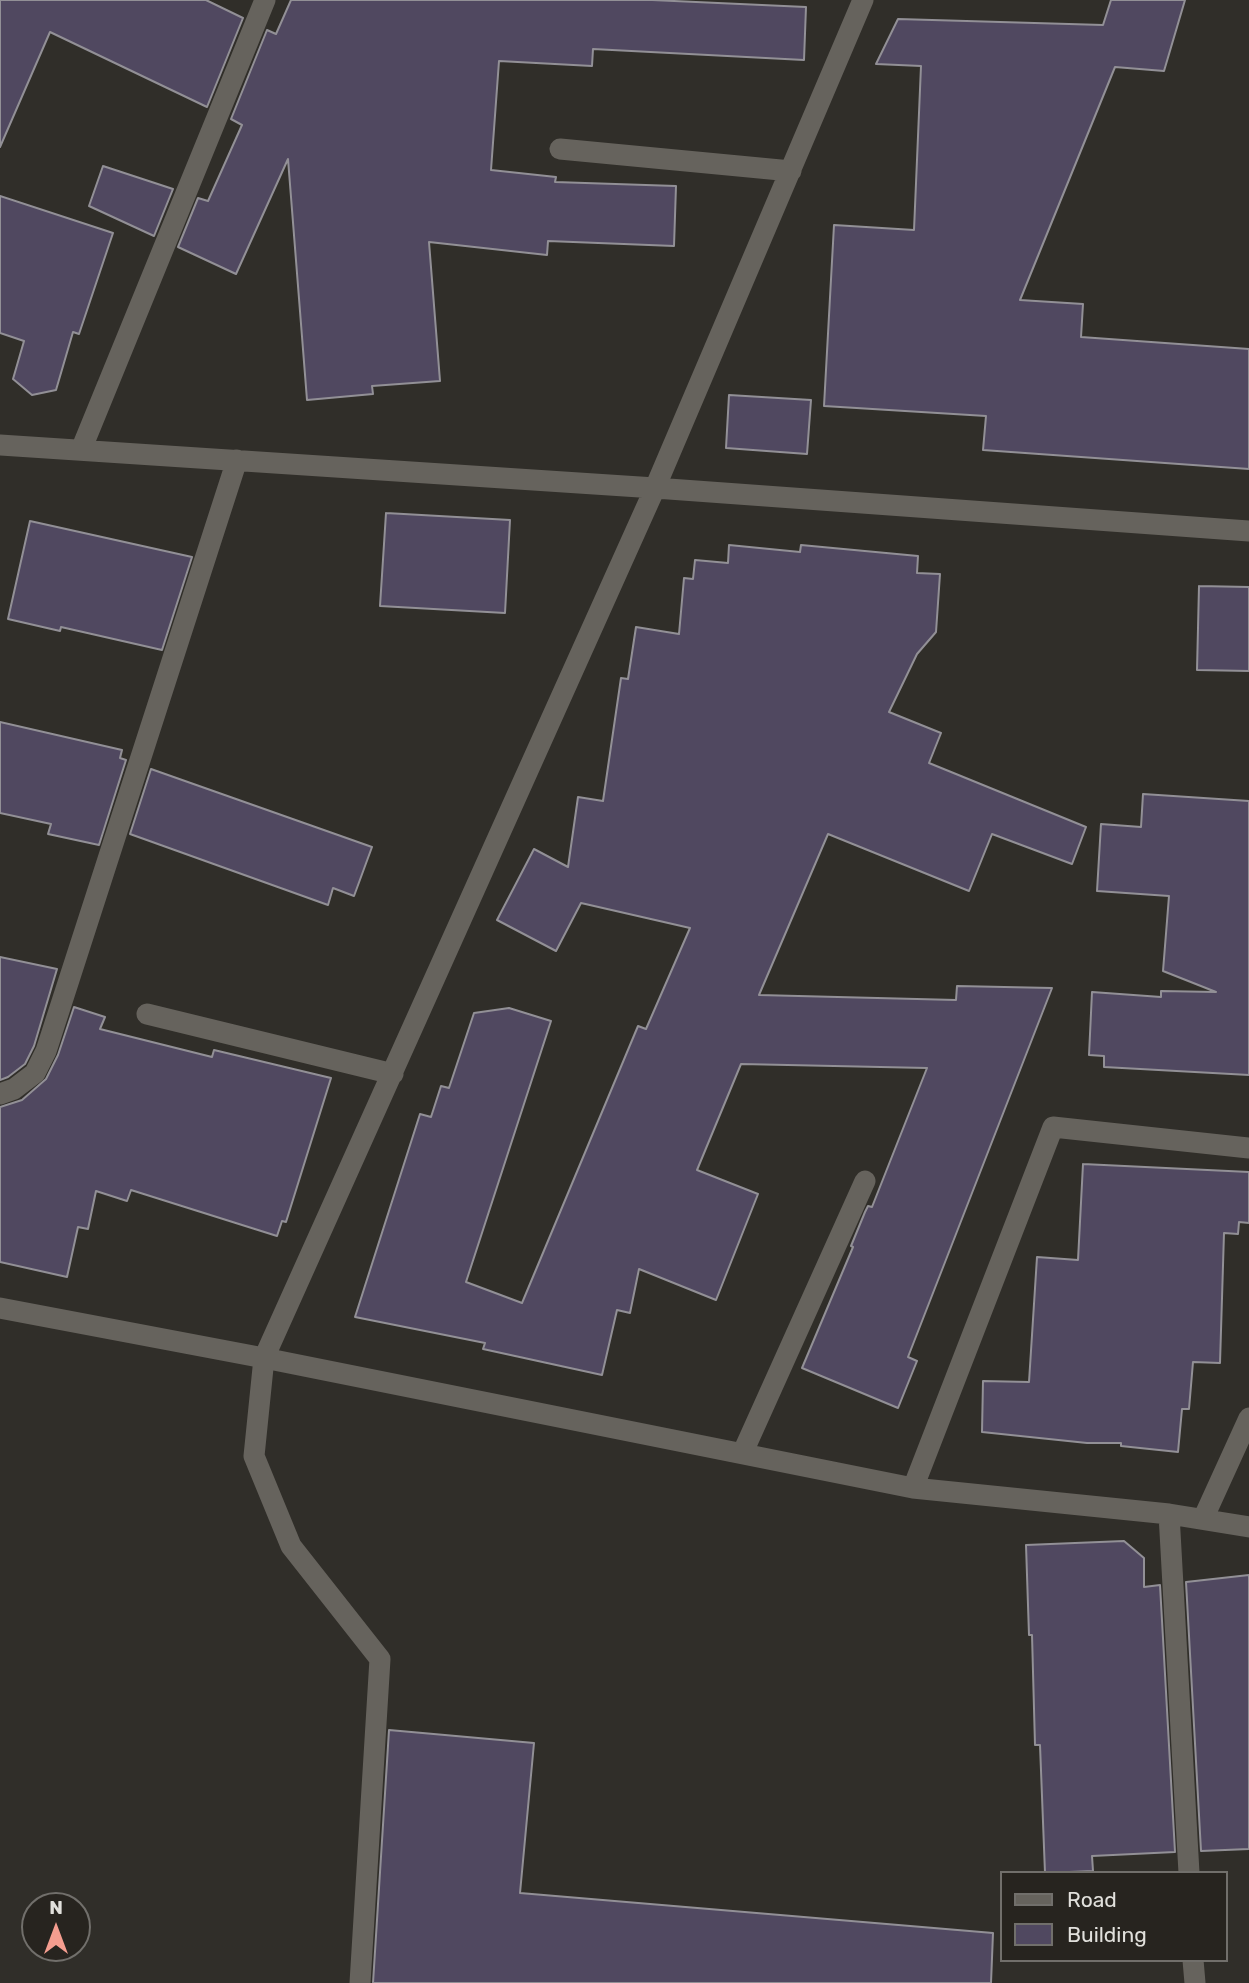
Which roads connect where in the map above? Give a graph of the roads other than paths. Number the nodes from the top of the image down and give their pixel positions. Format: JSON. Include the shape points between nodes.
{"nodes":[{"id":1,"x":265,"y":0,"type":"edge"},
{"id":2,"x":863,"y":0,"type":"edge"},
{"id":3,"x":560,"y":149,"type":"dead end"},
{"id":4,"x":791,"y":171,"type":"junction"},
{"id":5,"x":0,"y":445,"type":"edge"},
{"id":6,"x":81,"y":450,"type":"junction"},
{"id":7,"x":237,"y":460,"type":"junction"},
{"id":8,"x":655,"y":488,"type":"junction"},
{"id":9,"x":1249,"y":531,"type":"edge"},
{"id":10,"x":147,"y":1014,"type":"dead end"},
{"id":11,"x":393,"y":1074,"type":"junction"},
{"id":12,"x":0,"y":1094,"type":"edge"},
{"id":13,"x":1249,"y":1147,"type":"edge"},
{"id":14,"x":865,"y":1181,"type":"dead end"},
{"id":15,"x":0,"y":1308,"type":"edge"},
{"id":16,"x":264,"y":1358,"type":"junction"},
{"id":17,"x":1249,"y":1418,"type":"edge"},
{"id":18,"x":743,"y":1452,"type":"junction"},
{"id":19,"x":913,"y":1488,"type":"junction"},
{"id":20,"x":1169,"y":1514,"type":"junction"},
{"id":21,"x":1203,"y":1519,"type":"junction"},
{"id":22,"x":1249,"y":1527,"type":"edge"},
{"id":23,"x":1189,"y":1871,"type":"edge"},
{"id":24,"x":1194,"y":1962,"type":"edge"},
{"id":25,"x":360,"y":1983,"type":"edge"},
{"id":26,"x":1195,"y":1983,"type":"edge"}],
"edges":[{"from":1,"to":6,"type":"street"},
{"from":2,"to":4,"type":"street"},
{"from":3,"to":4,"type":"street"},
{"from":4,"to":8,"type":"street"},
{"from":5,"to":6,"type":"street"},
{"from":6,"to":7,"type":"street"},
{"from":7,"to":8,"type":"street"},
{"from":7,"to":12,"type":"street","via":[[46,1051],[35,1073]]},
{"from":8,"to":9,"type":"street"},
{"from":8,"to":11,"type":"street"},
{"from":10,"to":11,"type":"street"},
{"from":11,"to":16,"type":"street"},
{"from":13,"to":19,"type":"street","via":[[1053,1127]]},
{"from":14,"to":18,"type":"street"},
{"from":15,"to":16,"type":"street"},
{"from":16,"to":18,"type":"street"},
{"from":16,"to":25,"type":"street","via":[[254,1456],[291,1546],[380,1659]]},
{"from":17,"to":21,"type":"street"},
{"from":18,"to":19,"type":"street"},
{"from":19,"to":20,"type":"street"},
{"from":20,"to":21,"type":"street"},
{"from":20,"to":23,"type":"street"},
{"from":21,"to":22,"type":"street"},
{"from":24,"to":26,"type":"street"}]}
